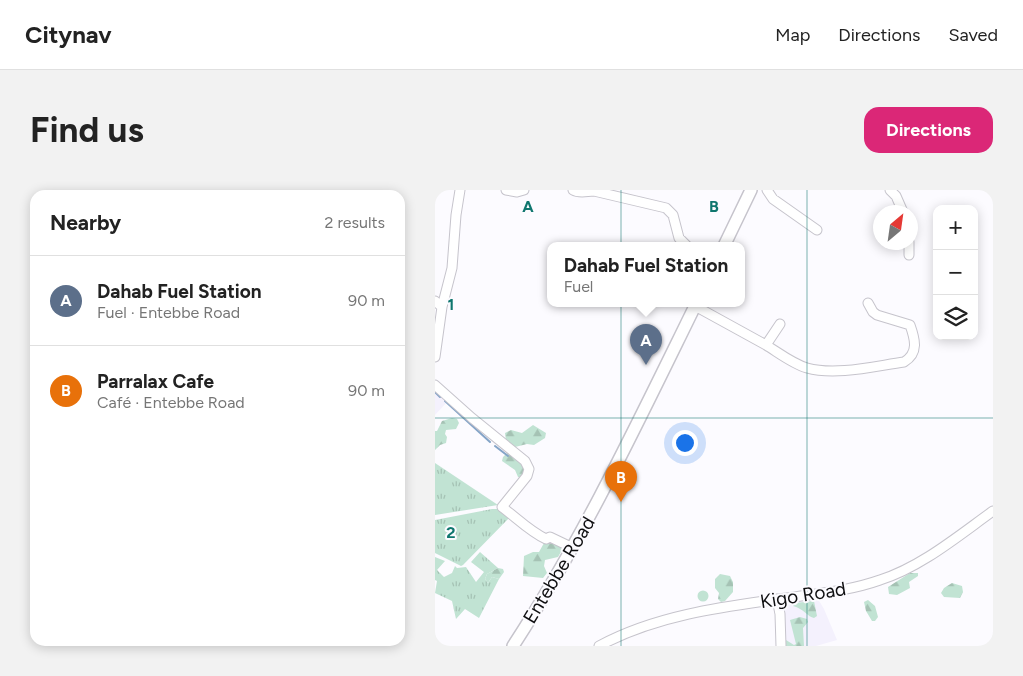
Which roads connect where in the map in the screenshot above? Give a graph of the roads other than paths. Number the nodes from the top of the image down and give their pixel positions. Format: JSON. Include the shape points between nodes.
{"nodes":[{"id":1,"x":460,"y":190,"type":"edge"},
{"id":2,"x":506,"y":190,"type":"edge"},
{"id":3,"x":524,"y":190,"type":"edge"},
{"id":4,"x":573,"y":190,"type":"edge"},
{"id":5,"x":751,"y":190,"type":"edge"},
{"id":6,"x":767,"y":190,"type":"edge"},
{"id":7,"x":890,"y":190,"type":"edge"},
{"id":8,"x":900,"y":205,"type":"edge"},
{"id":9,"x":817,"y":230,"type":"dead end"},
{"id":10,"x":683,"y":242,"type":"edge"},
{"id":11,"x":726,"y":242,"type":"edge"},
{"id":12,"x":909,"y":250,"type":"edge"},
{"id":13,"x":909,"y":255,"type":"dead end"},
{"id":14,"x":869,"y":303,"type":"dead end"},
{"id":15,"x":439,"y":304,"type":"edge"},
{"id":16,"x":695,"y":307,"type":"edge"},
{"id":17,"x":700,"y":307,"type":"edge"},
{"id":18,"x":780,"y":324,"type":"dead end"},
{"id":19,"x":436,"y":340,"type":"edge"},
{"id":20,"x":766,"y":345,"type":"junction"},
{"id":21,"x":435,"y":357,"type":"edge"},
{"id":22,"x":435,"y":385,"type":"edge"},
{"id":23,"x":993,"y":511,"type":"edge"},
{"id":24,"x":573,"y":548,"type":"junction"},
{"id":25,"x":777,"y":600,"type":"junction"},
{"id":26,"x":513,"y":646,"type":"edge"},
{"id":27,"x":599,"y":646,"type":"edge"},
{"id":28,"x":781,"y":646,"type":"edge"}],
"edges":[{"from":1,"to":15,"type":"street","via":[[452,268]]},
{"from":2,"to":3,"type":"street"},
{"from":4,"to":10,"type":"street","via":[[666,208],[673,215]]},
{"from":5,"to":11,"type":"main road"},
{"from":6,"to":9,"type":"street"},
{"from":7,"to":8,"type":"street"},
{"from":12,"to":13,"type":"street"},
{"from":14,"to":20,"type":"street","via":[[873,312],[910,325],[915,346],[905,362],[821,371],[798,364]]},
{"from":15,"to":19,"type":"street"},
{"from":16,"to":24,"type":"main road","name":"Entebbe Road"},
{"from":17,"to":20,"type":"street"},
{"from":18,"to":20,"type":"street"},
{"from":19,"to":21,"type":"street"},
{"from":22,"to":24,"type":"street","via":[[525,461],[529,469],[527,476],[502,507],[539,535]]},
{"from":23,"to":25,"type":"street","name":"Kigo Road","via":[[936,551],[894,575],[848,588]]},
{"from":24,"to":26,"type":"main road","name":"Entebbe Road"},
{"from":25,"to":27,"type":"street","name":"Kigo Road","via":[[672,619]]},
{"from":25,"to":28,"type":"street"}]}
